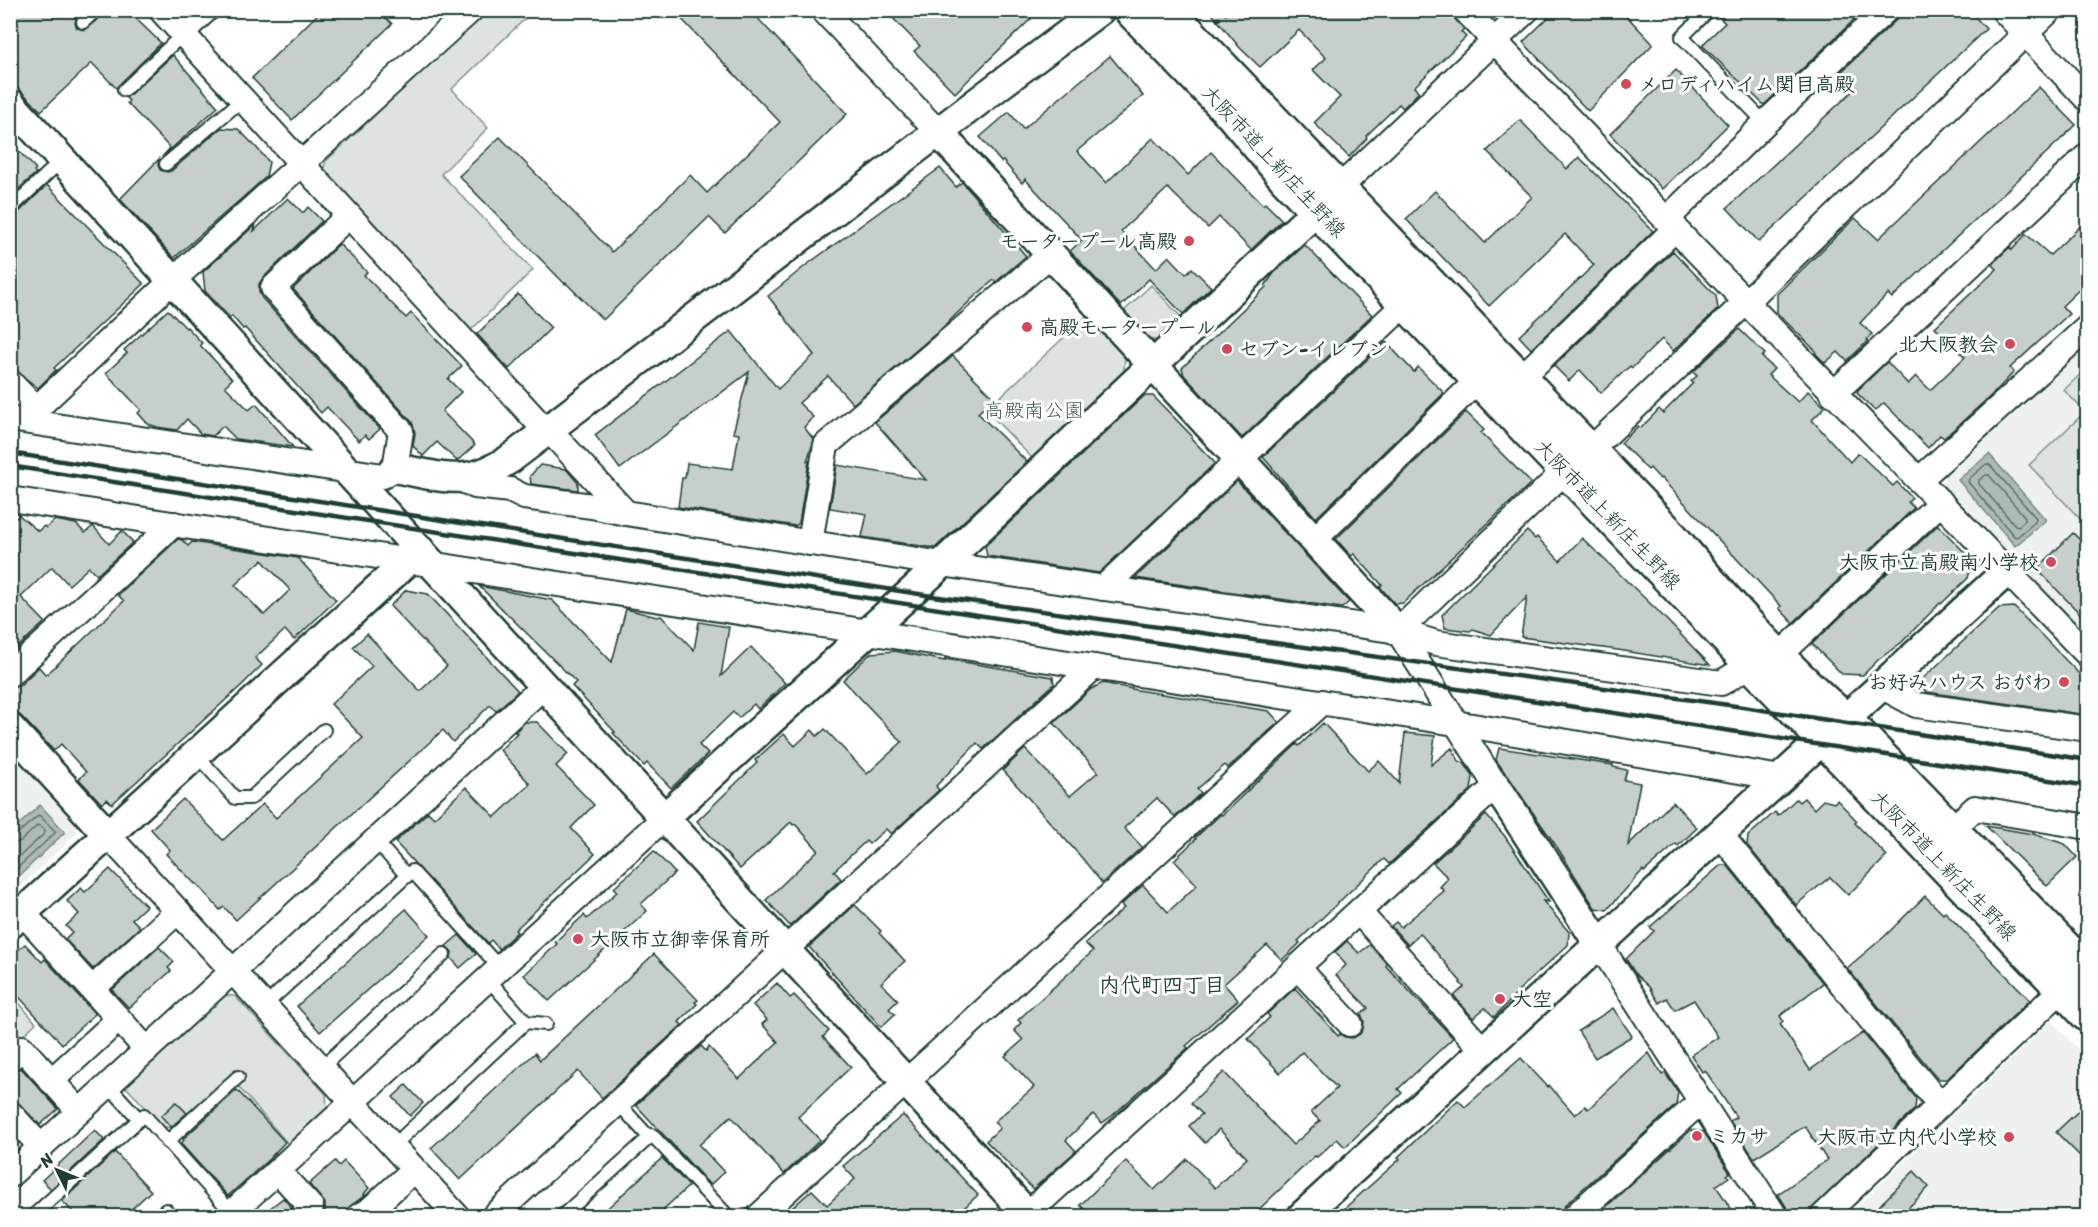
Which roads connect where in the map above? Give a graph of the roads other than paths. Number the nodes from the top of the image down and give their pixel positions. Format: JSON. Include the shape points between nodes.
{"nodes":[{"id":1,"x":96,"y":10,"type":"edge"},
{"id":2,"x":161,"y":10,"type":"edge"},
{"id":3,"x":206,"y":10,"type":"edge"},
{"id":4,"x":471,"y":10,"type":"edge"},
{"id":5,"x":823,"y":10,"type":"edge"},
{"id":6,"x":1100,"y":10,"type":"edge"},
{"id":7,"x":1131,"y":10,"type":"edge"},
{"id":8,"x":1167,"y":10,"type":"edge"},
{"id":9,"x":1465,"y":10,"type":"edge"},
{"id":10,"x":1527,"y":10,"type":"edge"},
{"id":11,"x":1709,"y":10,"type":"edge"},
{"id":12,"x":1886,"y":10,"type":"edge"},
{"id":13,"x":2003,"y":10,"type":"edge"},
{"id":14,"x":2050,"y":10,"type":"edge"},
{"id":15,"x":84,"y":22,"type":"dead end"},
{"id":16,"x":181,"y":33,"type":"junction"},
{"id":17,"x":2026,"y":33,"type":"junction"},
{"id":18,"x":1494,"y":41,"type":"junction"},
{"id":19,"x":124,"y":90,"type":"dead end"},
{"id":20,"x":242,"y":100,"type":"junction"},
{"id":21,"x":2088,"y":100,"type":"edge"},
{"id":22,"x":10,"y":103,"type":"edge"},
{"id":23,"x":1765,"y":123,"type":"junction"},
{"id":24,"x":938,"y":132,"type":"junction"},
{"id":25,"x":2088,"y":155,"type":"edge"},
{"id":26,"x":63,"y":160,"type":"junction"},
{"id":27,"x":166,"y":164,"type":"dead end"},
{"id":28,"x":302,"y":165,"type":"junction"},
{"id":29,"x":1328,"y":200,"type":"junction"},
{"id":30,"x":10,"y":209,"type":"edge"},
{"id":31,"x":348,"y":216,"type":"junction"},
{"id":32,"x":1672,"y":224,"type":"junction"},
{"id":33,"x":1051,"y":254,"type":"junction"},
{"id":34,"x":173,"y":280,"type":"junction"},
{"id":35,"x":1747,"y":301,"type":"junction"},
{"id":36,"x":1406,"y":303,"type":"junction"},
{"id":37,"x":2088,"y":327,"type":"edge"},
{"id":38,"x":1154,"y":365,"type":"junction"},
{"id":39,"x":1479,"y":379,"type":"junction"},
{"id":40,"x":1520,"y":379,"type":"junction"},
{"id":41,"x":10,"y":382,"type":"edge"},
{"id":42,"x":1833,"y":394,"type":"junction"},
{"id":43,"x":25,"y":416,"type":"edge"},
{"id":44,"x":547,"y":430,"type":"junction"},
{"id":45,"x":1240,"y":459,"type":"junction"},
{"id":46,"x":1577,"y":460,"type":"junction"},
{"id":47,"x":395,"y":468,"type":"junction"},
{"id":48,"x":347,"y":470,"type":"junction"},
{"id":49,"x":460,"y":479,"type":"junction"},
{"id":50,"x":1919,"y":480,"type":"junction"},
{"id":51,"x":10,"y":499,"type":"edge"},
{"id":52,"x":1941,"y":502,"type":"junction"},
{"id":53,"x":626,"y":513,"type":"junction"},
{"id":54,"x":174,"y":524,"type":"junction"},
{"id":55,"x":1314,"y":540,"type":"junction"},
{"id":56,"x":810,"y":543,"type":"junction"},
{"id":57,"x":420,"y":558,"type":"junction"},
{"id":58,"x":942,"y":564,"type":"junction"},
{"id":59,"x":2007,"y":571,"type":"junction"},
{"id":60,"x":1103,"y":588,"type":"junction"},
{"id":61,"x":1398,"y":631,"type":"junction"},
{"id":62,"x":867,"y":633,"type":"junction"},
{"id":63,"x":2088,"y":655,"type":"edge"},
{"id":64,"x":1766,"y":660,"type":"junction"},
{"id":65,"x":1094,"y":668,"type":"junction"},
{"id":66,"x":10,"y":674,"type":"edge"},
{"id":67,"x":544,"y":686,"type":"junction"},
{"id":68,"x":1881,"y":686,"type":"junction"},
{"id":69,"x":1322,"y":702,"type":"junction"},
{"id":70,"x":1455,"y":723,"type":"junction"},
{"id":71,"x":10,"y":729,"type":"edge"},
{"id":72,"x":1834,"y":729,"type":"junction"},
{"id":73,"x":2088,"y":729,"type":"edge"},
{"id":74,"x":324,"y":730,"type":"dead end"},
{"id":75,"x":196,"y":754,"type":"junction"},
{"id":76,"x":1781,"y":778,"type":"junction"},
{"id":77,"x":1496,"y":786,"type":"junction"},
{"id":78,"x":664,"y":818,"type":"junction"},
{"id":79,"x":2088,"y":827,"type":"edge"},
{"id":80,"x":1951,"y":830,"type":"junction"},
{"id":81,"x":1720,"y":834,"type":"junction"},
{"id":82,"x":108,"y":835,"type":"junction"},
{"id":83,"x":375,"y":840,"type":"junction"},
{"id":84,"x":407,"y":876,"type":"junction"},
{"id":85,"x":178,"y":911,"type":"junction"},
{"id":86,"x":1359,"y":912,"type":"junction"},
{"id":87,"x":17,"y":918,"type":"edge"},
{"id":88,"x":1599,"y":944,"type":"junction"},
{"id":89,"x":785,"y":950,"type":"junction"},
{"id":90,"x":444,"y":954,"type":"dead end"},
{"id":91,"x":1298,"y":968,"type":"junction"},
{"id":92,"x":232,"y":971,"type":"junction"},
{"id":93,"x":494,"y":974,"type":"junction"},
{"id":94,"x":2081,"y":975,"type":"edge"},
{"id":95,"x":92,"y":989,"type":"junction"},
{"id":96,"x":264,"y":1006,"type":"junction"},
{"id":97,"x":2088,"y":1016,"type":"edge"},
{"id":98,"x":119,"y":1019,"type":"junction"},
{"id":99,"x":526,"y":1022,"type":"junction"},
{"id":100,"x":546,"y":1024,"type":"dead end"},
{"id":101,"x":1350,"y":1024,"type":"dead end"},
{"id":102,"x":147,"y":1050,"type":"junction"},
{"id":103,"x":1483,"y":1050,"type":"junction"},
{"id":104,"x":10,"y":1059,"type":"edge"},
{"id":105,"x":321,"y":1068,"type":"junction"},
{"id":106,"x":238,"y":1077,"type":"dead end"},
{"id":107,"x":51,"y":1081,"type":"junction"},
{"id":108,"x":906,"y":1082,"type":"junction"},
{"id":109,"x":108,"y":1085,"type":"junction"},
{"id":110,"x":1701,"y":1101,"type":"junction"},
{"id":111,"x":353,"y":1103,"type":"junction"},
{"id":112,"x":618,"y":1103,"type":"junction"},
{"id":113,"x":1940,"y":1105,"type":"junction"},
{"id":114,"x":79,"y":1111,"type":"junction"},
{"id":115,"x":11,"y":1116,"type":"edge"},
{"id":116,"x":139,"y":1119,"type":"junction"},
{"id":117,"x":649,"y":1137,"type":"junction"},
{"id":118,"x":167,"y":1142,"type":"junction"},
{"id":119,"x":393,"y":1146,"type":"junction"},
{"id":120,"x":41,"y":1147,"type":"junction"},
{"id":121,"x":414,"y":1170,"type":"junction"},
{"id":122,"x":278,"y":1171,"type":"junction"},
{"id":123,"x":10,"y":1174,"type":"edge"},
{"id":124,"x":230,"y":1215,"type":"edge"},
{"id":125,"x":33,"y":1216,"type":"edge"},
{"id":126,"x":308,"y":1216,"type":"edge"},
{"id":127,"x":359,"y":1216,"type":"edge"},
{"id":128,"x":457,"y":1216,"type":"edge"},
{"id":129,"x":494,"y":1216,"type":"edge"},
{"id":130,"x":562,"y":1216,"type":"edge"},
{"id":131,"x":728,"y":1216,"type":"edge"},
{"id":132,"x":759,"y":1216,"type":"edge"},
{"id":133,"x":1027,"y":1216,"type":"edge"},
{"id":134,"x":1302,"y":1216,"type":"edge"},
{"id":135,"x":1575,"y":1216,"type":"edge"},
{"id":136,"x":1775,"y":1216,"type":"edge"},
{"id":137,"x":1823,"y":1216,"type":"edge"}],
"edges":[{"from":1,"to":15,"type":"lane"},
{"from":2,"to":16,"type":"street"},
{"from":3,"to":16,"type":"street"},
{"from":4,"to":28,"type":"street"},
{"from":5,"to":24,"type":"street"},
{"from":6,"to":24,"type":"street"},
{"from":7,"to":29,"type":"main road","name":"大阪市道上新庄生野線","via":[[1232,114],[1285,177]]},
{"from":8,"to":29,"type":"main road","name":"大阪市道上新庄生野線"},
{"from":9,"to":18,"type":"street"},
{"from":10,"to":18,"type":"street"},
{"from":11,"to":23,"type":"lane","via":[[1682,37]]},
{"from":12,"to":23,"type":"street"},
{"from":13,"to":17,"type":"street"},
{"from":14,"to":17,"type":"street"},
{"from":16,"to":19,"type":"lane"},
{"from":16,"to":20,"type":"street"},
{"from":17,"to":21,"type":"street"},
{"from":17,"to":35,"type":"street"},
{"from":18,"to":29,"type":"street"},
{"from":18,"to":32,"type":"street"},
{"from":20,"to":27,"type":"lane"},
{"from":20,"to":28,"type":"street"},
{"from":22,"to":26,"type":"street"},
{"from":23,"to":32,"type":"street"},
{"from":24,"to":33,"type":"street"},
{"from":24,"to":44,"type":"street"},
{"from":25,"to":42,"type":"street"},
{"from":26,"to":30,"type":"lane"},
{"from":26,"to":34,"type":"street"},
{"from":28,"to":31,"type":"street"},
{"from":28,"to":34,"type":"street"},
{"from":29,"to":36,"type":"main road","name":"大阪市道上新庄生野線"},
{"from":29,"to":38,"type":"street"},
{"from":29,"to":40,"type":"main road","name":"大阪市道上新庄生野線"},
{"from":31,"to":44,"type":"street"},
{"from":31,"to":47,"type":"street","via":[[273,288],[401,431]]},
{"from":32,"to":35,"type":"street"},
{"from":32,"to":40,"type":"street"},
{"from":33,"to":38,"type":"street"},
{"from":33,"to":56,"type":"street","via":[[826,445]]},
{"from":34,"to":43,"type":"street"},
{"from":34,"to":48,"type":"street"},
{"from":35,"to":42,"type":"street"},
{"from":35,"to":46,"type":"street"},
{"from":36,"to":39,"type":"main road","name":"大阪市道上新庄生野線"},
{"from":36,"to":45,"type":"street"},
{"from":37,"to":50,"type":"street"},
{"from":38,"to":45,"type":"street"},
{"from":38,"to":58,"type":"street"},
{"from":39,"to":46,"type":"main road","name":"大阪市道上新庄生野線"},
{"from":39,"to":55,"type":"street"},
{"from":40,"to":46,"type":"main road","name":"大阪市道上新庄生野線"},
{"from":41,"to":43,"type":"street"},
{"from":42,"to":50,"type":"street"},
{"from":43,"to":48,"type":"street"},
{"from":44,"to":49,"type":"street","via":[[497,468]]},
{"from":44,"to":53,"type":"street"},
{"from":45,"to":55,"type":"street"},
{"from":45,"to":60,"type":"street"},
{"from":46,"to":61,"type":"street"},
{"from":46,"to":64,"type":"main road","name":"大阪市道上新庄生野線"},
{"from":47,"to":48,"type":"street","via":[[383,476]]},
{"from":47,"to":49,"type":"street"},
{"from":48,"to":57,"type":"street"},
{"from":49,"to":53,"type":"street","via":[[524,497]]},
{"from":50,"to":52,"type":"street"},
{"from":51,"to":54,"type":"street"},
{"from":52,"to":59,"type":"street"},
{"from":52,"to":64,"type":"street"},
{"from":53,"to":56,"type":"street"},
{"from":54,"to":57,"type":"street"},
{"from":54,"to":66,"type":"street"},
{"from":55,"to":61,"type":"street"},
{"from":56,"to":58,"type":"street"},
{"from":57,"to":62,"type":"street"},
{"from":57,"to":67,"type":"street"},
{"from":57,"to":75,"type":"street"},
{"from":58,"to":60,"type":"street"},
{"from":58,"to":62,"type":"street"},
{"from":59,"to":63,"type":"street"},
{"from":59,"to":68,"type":"street"},
{"from":60,"to":61,"type":"street"},
{"from":61,"to":64,"type":"street","via":[[1436,643],[1721,683]]},
{"from":61,"to":70,"type":"street"},
{"from":62,"to":65,"type":"street"},
{"from":62,"to":78,"type":"street"},
{"from":64,"to":72,"type":"main road","name":"大阪市道上新庄生野線"},
{"from":65,"to":69,"type":"street"},
{"from":65,"to":89,"type":"street"},
{"from":67,"to":78,"type":"street"},
{"from":67,"to":83,"type":"street"},
{"from":68,"to":72,"type":"street"},
{"from":68,"to":73,"type":"street","via":[[1917,705]]},
{"from":69,"to":70,"type":"street"},
{"from":69,"to":108,"type":"street"},
{"from":70,"to":76,"type":"street"},
{"from":70,"to":77,"type":"street"},
{"from":71,"to":82,"type":"street"},
{"from":72,"to":76,"type":"street"},
{"from":72,"to":80,"type":"main road","name":"大阪市道上新庄生野線"},
{"from":72,"to":94,"type":"main road","name":"大阪市道上新庄生野線"},
{"from":74,"to":75,"type":"lane","via":[[251,798],[236,798]]},
{"from":75,"to":82,"type":"street"},
{"from":76,"to":81,"type":"street"},
{"from":77,"to":86,"type":"street"},
{"from":77,"to":88,"type":"street"},
{"from":78,"to":89,"type":"street"},
{"from":78,"to":93,"type":"street"},
{"from":79,"to":80,"type":"street","via":[[1975,808]]},
{"from":80,"to":94,"type":"main road","name":"大阪市道上新庄生野線"},
{"from":81,"to":88,"type":"street"},
{"from":81,"to":113,"type":"street"},
{"from":82,"to":85,"type":"street"},
{"from":82,"to":87,"type":"street"},
{"from":83,"to":84,"type":"lane"},
{"from":83,"to":92,"type":"street"},
{"from":84,"to":93,"type":"lane","via":[[412,871]]},
{"from":84,"to":96,"type":"lane"},
{"from":85,"to":92,"type":"street"},
{"from":85,"to":95,"type":"street"},
{"from":86,"to":91,"type":"street"},
{"from":86,"to":103,"type":"street"},
{"from":87,"to":95,"type":"street"},
{"from":88,"to":103,"type":"street"},
{"from":88,"to":110,"type":"street"},
{"from":89,"to":108,"type":"street"},
{"from":89,"to":112,"type":"street"},
{"from":90,"to":105,"type":"lane"},
{"from":91,"to":101,"type":"street"},
{"from":91,"to":133,"type":"street"},
{"from":92,"to":96,"type":"street"},
{"from":92,"to":102,"type":"street"},
{"from":93,"to":99,"type":"lane"},
{"from":93,"to":111,"type":"street"},
{"from":94,"to":97,"type":"main road","name":"大阪市道上新庄生野線"},
{"from":94,"to":113,"type":"street"},
{"from":95,"to":98,"type":"street"},
{"from":96,"to":105,"type":"street"},
{"from":98,"to":102,"type":"street"},
{"from":98,"to":107,"type":"street"},
{"from":99,"to":100,"type":"lane"},
{"from":99,"to":119,"type":"lane"},
{"from":102,"to":109,"type":"street"},
{"from":103,"to":134,"type":"street"},
{"from":104,"to":107,"type":"street","via":[[22,1048]]},
{"from":105,"to":111,"type":"street"},
{"from":106,"to":118,"type":"lane"},
{"from":107,"to":114,"type":"street"},
{"from":108,"to":132,"type":"street"},
{"from":108,"to":133,"type":"street"},
{"from":109,"to":114,"type":"street"},
{"from":109,"to":116,"type":"lane"},
{"from":110,"to":135,"type":"street"},
{"from":110,"to":136,"type":"street"},
{"from":111,"to":119,"type":"street"},
{"from":111,"to":122,"type":"street"},
{"from":112,"to":117,"type":"lane"},
{"from":112,"to":129,"type":"street"},
{"from":113,"to":137,"type":"street"},
{"from":114,"to":120,"type":"street"},
{"from":115,"to":120,"type":"street"},
{"from":116,"to":118,"type":"lane","via":[[144,1115]]},
{"from":116,"to":125,"type":"lane"},
{"from":117,"to":130,"type":"lane"},
{"from":117,"to":131,"type":"lane","via":[[652,1135]]},
{"from":118,"to":124,"type":"lane"},
{"from":119,"to":121,"type":"street"},
{"from":120,"to":123,"type":"street"},
{"from":121,"to":127,"type":"street"},
{"from":121,"to":128,"type":"street"},
{"from":122,"to":124,"type":"street"},
{"from":122,"to":126,"type":"street","via":[[311,1207],[305,1213]]}]}
